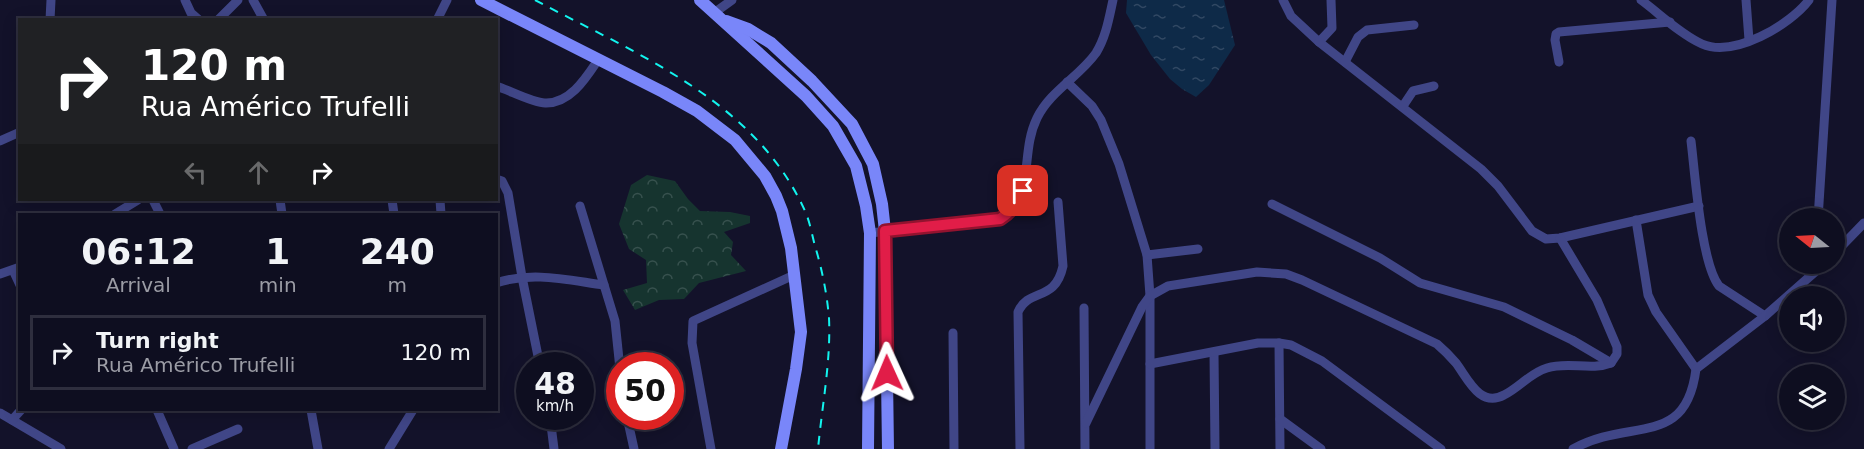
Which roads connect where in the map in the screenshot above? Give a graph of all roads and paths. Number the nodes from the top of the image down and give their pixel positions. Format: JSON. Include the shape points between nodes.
{"nodes":[{"id":1,"x":51,"y":0,"type":"edge"},
{"id":2,"x":185,"y":0,"type":"edge"},
{"id":3,"x":238,"y":0,"type":"edge"},
{"id":4,"x":253,"y":0,"type":"edge"},
{"id":5,"x":447,"y":0,"type":"edge"},
{"id":6,"x":481,"y":0,"type":"edge"},
{"id":7,"x":700,"y":0,"type":"edge"},
{"id":8,"x":732,"y":0,"type":"edge"},
{"id":9,"x":1113,"y":0,"type":"edge"},
{"id":10,"x":1282,"y":0,"type":"edge"},
{"id":11,"x":1331,"y":0,"type":"edge"},
{"id":12,"x":1641,"y":0,"type":"edge"},
{"id":13,"x":1746,"y":0,"type":"edge"},
{"id":14,"x":1809,"y":0,"type":"edge"},
{"id":15,"x":1832,"y":0,"type":"edge"},
{"id":16,"x":191,"y":13,"type":"junction"},
{"id":17,"x":263,"y":16,"type":"edge"},
{"id":18,"x":718,"y":17,"type":"junction"},
{"id":19,"x":50,"y":18,"type":"edge"},
{"id":20,"x":185,"y":18,"type":"edge"},
{"id":21,"x":197,"y":18,"type":"edge"},
{"id":22,"x":220,"y":18,"type":"edge"},
{"id":23,"x":438,"y":18,"type":"edge"},
{"id":24,"x":1670,"y":22,"type":"junction"},
{"id":25,"x":1414,"y":24,"type":"dead end"},
{"id":26,"x":1749,"y":40,"type":"junction"},
{"id":27,"x":1319,"y":42,"type":"junction"},
{"id":28,"x":777,"y":48,"type":"junction"},
{"id":29,"x":763,"y":58,"type":"junction"},
{"id":30,"x":598,"y":60,"type":"junction"},
{"id":31,"x":1345,"y":62,"type":"junction"},
{"id":32,"x":1560,"y":62,"type":"dead end"},
{"id":33,"x":1067,"y":82,"type":"junction"},
{"id":34,"x":1434,"y":86,"type":"dead end"},
{"id":35,"x":498,"y":87,"type":"edge"},
{"id":36,"x":1403,"y":106,"type":"junction"},
{"id":37,"x":18,"y":133,"type":"edge"},
{"id":38,"x":0,"y":141,"type":"edge"},
{"id":39,"x":1690,"y":141,"type":"dead end"},
{"id":40,"x":498,"y":180,"type":"edge"},
{"id":41,"x":136,"y":201,"type":"edge"},
{"id":42,"x":1058,"y":202,"type":"dead end"},
{"id":43,"x":1272,"y":204,"type":"dead end"},
{"id":44,"x":580,"y":206,"type":"dead end"},
{"id":45,"x":1699,"y":206,"type":"junction"},
{"id":46,"x":1819,"y":208,"type":"edge"},
{"id":47,"x":117,"y":213,"type":"edge"},
{"id":48,"x":1636,"y":220,"type":"junction"},
{"id":49,"x":1864,"y":223,"type":"edge"},
{"id":50,"x":885,"y":231,"type":"junction"},
{"id":51,"x":870,"y":233,"type":"junction"},
{"id":52,"x":1560,"y":238,"type":"junction"},
{"id":53,"x":1845,"y":243,"type":"edge"},
{"id":54,"x":1198,"y":249,"type":"dead end"},
{"id":55,"x":1147,"y":255,"type":"junction"},
{"id":56,"x":16,"y":269,"type":"edge"},
{"id":57,"x":0,"y":274,"type":"edge"},
{"id":58,"x":1810,"y":274,"type":"edge"},
{"id":59,"x":794,"y":275,"type":"junction"},
{"id":60,"x":522,"y":277,"type":"junction"},
{"id":61,"x":498,"y":283,"type":"edge"},
{"id":62,"x":604,"y":285,"type":"junction"},
{"id":63,"x":1150,"y":296,"type":"junction"},
{"id":64,"x":1084,"y":308,"type":"dead end"},
{"id":65,"x":1765,"y":316,"type":"junction"},
{"id":66,"x":1131,"y":330,"type":"junction"},
{"id":67,"x":953,"y":333,"type":"dead end"},
{"id":68,"x":1150,"y":335,"type":"junction"},
{"id":69,"x":1279,"y":343,"type":"junction"},
{"id":70,"x":537,"y":352,"type":"edge"},
{"id":71,"x":618,"y":352,"type":"edge"},
{"id":72,"x":1214,"y":353,"type":"junction"},
{"id":73,"x":1611,"y":363,"type":"junction"},
{"id":74,"x":1150,"y":364,"type":"junction"},
{"id":75,"x":1696,"y":369,"type":"junction"},
{"id":76,"x":20,"y":411,"type":"edge"},
{"id":77,"x":157,"y":411,"type":"edge"},
{"id":78,"x":311,"y":411,"type":"edge"},
{"id":79,"x":412,"y":411,"type":"edge"},
{"id":80,"x":0,"y":413,"type":"edge"},
{"id":81,"x":1280,"y":419,"type":"junction"},
{"id":82,"x":12,"y":420,"type":"junction"},
{"id":83,"x":1086,"y":423,"type":"junction"},
{"id":84,"x":238,"y":429,"type":"dead end"},
{"id":85,"x":552,"y":430,"type":"edge"},
{"id":86,"x":630,"y":430,"type":"edge"},
{"id":87,"x":61,"y":449,"type":"edge"},
{"id":88,"x":174,"y":449,"type":"edge"},
{"id":89,"x":192,"y":449,"type":"edge"},
{"id":90,"x":318,"y":449,"type":"edge"},
{"id":91,"x":389,"y":449,"type":"edge"},
{"id":92,"x":554,"y":449,"type":"edge"},
{"id":93,"x":634,"y":449,"type":"edge"},
{"id":94,"x":711,"y":449,"type":"edge"},
{"id":95,"x":781,"y":449,"type":"edge"},
{"id":96,"x":868,"y":449,"type":"edge"},
{"id":97,"x":888,"y":449,"type":"edge"},
{"id":98,"x":954,"y":449,"type":"edge"},
{"id":99,"x":1020,"y":449,"type":"edge"},
{"id":100,"x":1085,"y":449,"type":"edge"},
{"id":101,"x":1150,"y":449,"type":"edge"},
{"id":102,"x":1215,"y":449,"type":"edge"},
{"id":103,"x":1280,"y":449,"type":"edge"},
{"id":104,"x":1322,"y":449,"type":"edge"},
{"id":105,"x":1441,"y":449,"type":"edge"},
{"id":106,"x":1573,"y":449,"type":"edge"}],
"edges":[{"from":1,"to":19,"type":"street"},
{"from":2,"to":16,"type":"street"},
{"from":3,"to":22,"type":"street"},
{"from":4,"to":17,"type":"street"},
{"from":5,"to":23,"type":"street"},
{"from":6,"to":30,"type":"main road"},
{"from":7,"to":18,"type":"main road"},
{"from":8,"to":18,"type":"street"},
{"from":9,"to":33,"type":"street","via":[[1104,37],[1095,53]]},
{"from":10,"to":27,"type":"street","via":[[1291,16]]},
{"from":11,"to":27,"type":"street","via":[[1332,28]]},
{"from":12,"to":24,"type":"street"},
{"from":13,"to":26,"type":"street"},
{"from":14,"to":26,"type":"street","via":[[1790,21]]},
{"from":15,"to":46,"type":"street"},
{"from":16,"to":20,"type":"street"},
{"from":16,"to":21,"type":"street"},
{"from":18,"to":28,"type":"main road","via":[[762,36]]},
{"from":18,"to":29,"type":"main road"},
{"from":24,"to":26,"type":"street","via":[[1693,39],[1713,47]]},
{"from":24,"to":32,"type":"street","via":[[1559,32],[1555,40]]},
{"from":25,"to":31,"type":"street","via":[[1361,33]]},
{"from":27,"to":31,"type":"street"},
{"from":28,"to":29,"type":"main road"},
{"from":28,"to":50,"type":"main road","via":[[852,124],[873,164]]},
{"from":29,"to":51,"type":"main road","via":[[806,96],[846,146],[856,166]]},
{"from":30,"to":35,"type":"street","via":[[584,81],[555,102],[544,104]]},
{"from":30,"to":59,"type":"main road","via":[[697,111],[735,140],[776,196],[791,248]]},
{"from":31,"to":36,"type":"street"},
{"from":33,"to":50,"type":"street","via":[[1037,118],[1029,142],[1023,191],[1010,212],[1000,219]]},
{"from":33,"to":55,"type":"street","via":[[1101,120]]},
{"from":34,"to":36,"type":"street","via":[[1413,91]]},
{"from":36,"to":52,"type":"street","via":[[1481,169],[1532,231],[1546,239]]},
{"from":37,"to":38,"type":"street"},
{"from":39,"to":45,"type":"street"},
{"from":40,"to":60,"type":"street","via":[[508,193]]},
{"from":41,"to":47,"type":"street"},
{"from":42,"to":99,"type":"street","via":[[1061,276],[1057,284],[1026,301],[1018,312]]},
{"from":43,"to":73,"type":"street","via":[[1420,282],[1504,307]]},
{"from":44,"to":62,"type":"street"},
{"from":45,"to":48,"type":"street"},
{"from":45,"to":65,"type":"street","via":[[1714,280]]},
{"from":48,"to":52,"type":"street"},
{"from":48,"to":75,"type":"street","via":[[1648,295]]},
{"from":49,"to":53,"type":"street"},
{"from":50,"to":51,"type":"street"},
{"from":50,"to":97,"type":"main road"},
{"from":51,"to":96,"type":"main road"},
{"from":52,"to":73,"type":"street","via":[[1597,300],[1617,347]]},
{"from":54,"to":55,"type":"street"},
{"from":55,"to":63,"type":"street"},
{"from":56,"to":57,"type":"street"},
{"from":58,"to":65,"type":"street"},
{"from":59,"to":94,"type":"street","via":[[693,321],[692,343]]},
{"from":59,"to":95,"type":"main road","via":[[801,332]]},
{"from":60,"to":61,"type":"street"},
{"from":60,"to":62,"type":"street"},
{"from":60,"to":70,"type":"street"},
{"from":62,"to":71,"type":"street","via":[[615,321]]},
{"from":63,"to":66,"type":"street"},
{"from":63,"to":68,"type":"street"},
{"from":63,"to":73,"type":"street","via":[[1168,286],[1257,272],[1286,274],[1437,344],[1473,388],[1489,398],[1506,395],[1549,367]]},
{"from":64,"to":83,"type":"street"},
{"from":65,"to":75,"type":"street"},
{"from":66,"to":68,"type":"street"},
{"from":66,"to":83,"type":"street"},
{"from":67,"to":98,"type":"street"},
{"from":68,"to":74,"type":"street"},
{"from":69,"to":72,"type":"street","via":[[1258,343]]},
{"from":69,"to":81,"type":"street"},
{"from":69,"to":105,"type":"street","via":[[1306,351],[1322,361]]},
{"from":72,"to":74,"type":"street"},
{"from":72,"to":102,"type":"street"},
{"from":74,"to":101,"type":"street"},
{"from":75,"to":106,"type":"street","via":[[1692,399],[1674,426],[1653,434],[1605,437]]},
{"from":76,"to":82,"type":"street"},
{"from":77,"to":88,"type":"street"},
{"from":78,"to":90,"type":"street"},
{"from":79,"to":91,"type":"street"},
{"from":80,"to":82,"type":"street"},
{"from":81,"to":103,"type":"street"},
{"from":81,"to":104,"type":"street"},
{"from":82,"to":87,"type":"street"},
{"from":83,"to":100,"type":"street"},
{"from":84,"to":89,"type":"street"},
{"from":85,"to":92,"type":"street"},
{"from":86,"to":93,"type":"street"}]}
